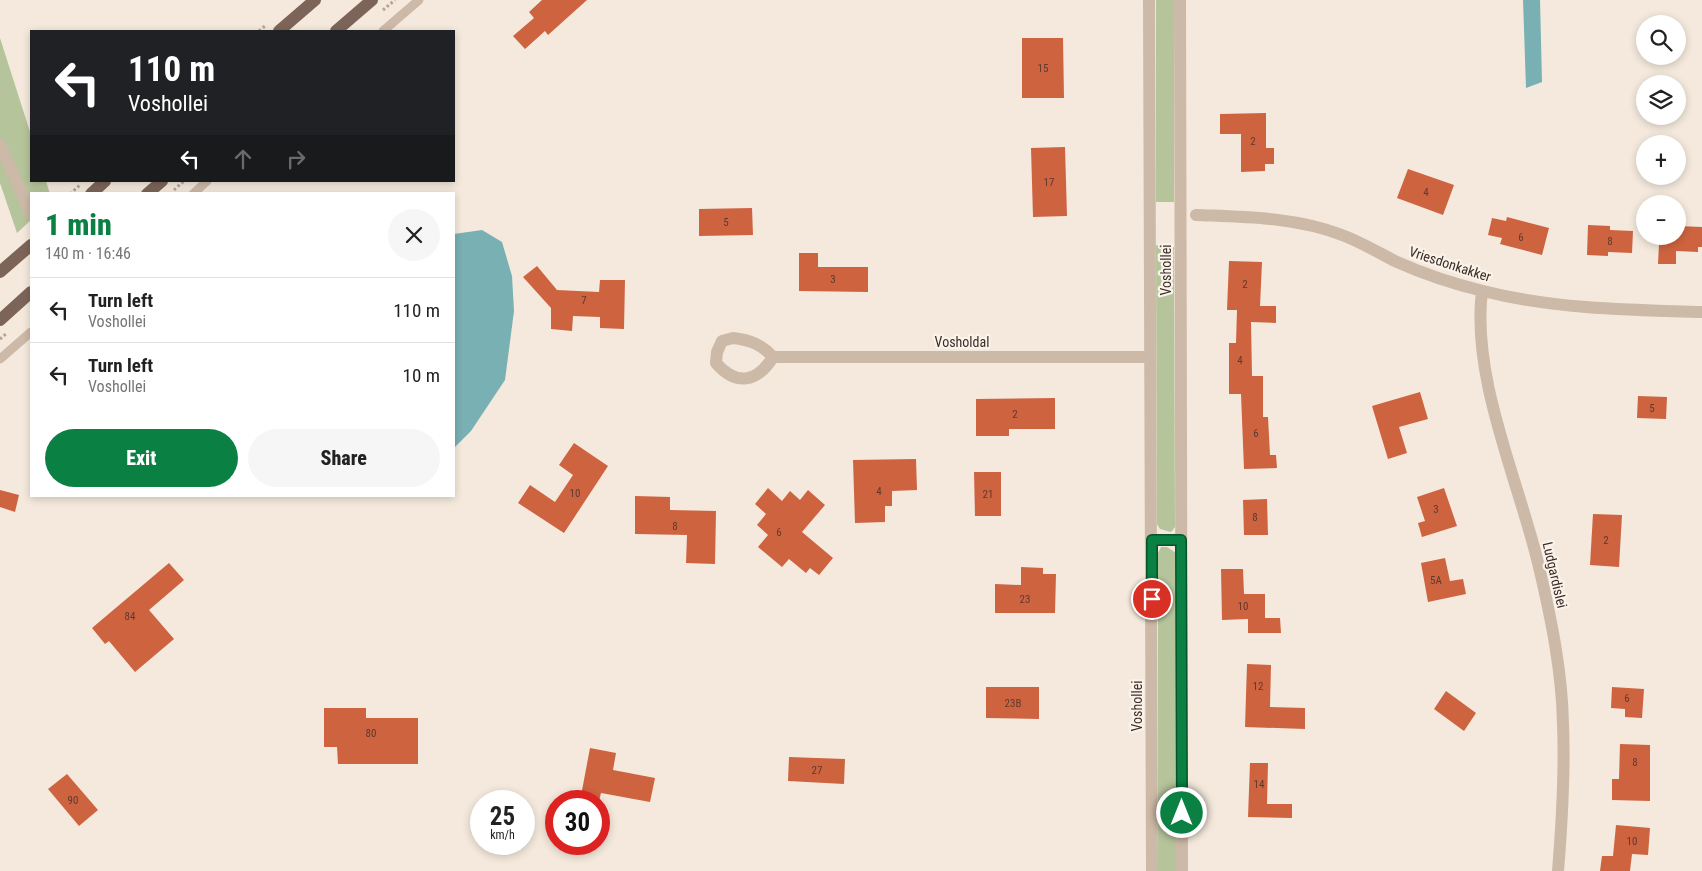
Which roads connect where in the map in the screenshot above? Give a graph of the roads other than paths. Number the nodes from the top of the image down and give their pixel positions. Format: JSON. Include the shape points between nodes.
{"nodes":[{"id":1,"x":315,"y":0,"type":"edge"},
{"id":2,"x":372,"y":0,"type":"edge"},
{"id":3,"x":419,"y":0,"type":"edge"},
{"id":4,"x":1149,"y":0,"type":"edge"},
{"id":5,"x":1180,"y":0,"type":"edge"},
{"id":6,"x":280,"y":30,"type":"edge"},
{"id":7,"x":337,"y":30,"type":"edge"},
{"id":8,"x":384,"y":30,"type":"edge"},
{"id":9,"x":0,"y":145,"type":"edge"},
{"id":10,"x":104,"y":182,"type":"edge"},
{"id":11,"x":161,"y":182,"type":"edge"},
{"id":12,"x":207,"y":182,"type":"edge"},
{"id":13,"x":93,"y":192,"type":"edge"},
{"id":14,"x":149,"y":192,"type":"edge"},
{"id":15,"x":195,"y":192,"type":"edge"},
{"id":16,"x":30,"y":212,"type":"edge"},
{"id":17,"x":1196,"y":216,"type":"dead end"},
{"id":18,"x":30,"y":246,"type":"edge"},
{"id":19,"x":0,"y":272,"type":"edge"},
{"id":20,"x":1482,"y":291,"type":"junction"},
{"id":21,"x":30,"y":293,"type":"edge"},
{"id":22,"x":1702,"y":312,"type":"edge"},
{"id":23,"x":0,"y":320,"type":"edge"},
{"id":24,"x":30,"y":333,"type":"edge"},
{"id":25,"x":773,"y":357,"type":"dead end"},
{"id":26,"x":1150,"y":357,"type":"junction"},
{"id":27,"x":0,"y":359,"type":"edge"},
{"id":28,"x":1152,"y":540,"type":"junction"},
{"id":29,"x":1181,"y":540,"type":"junction"},
{"id":30,"x":1152,"y":871,"type":"edge"},
{"id":31,"x":1182,"y":871,"type":"edge"},
{"id":32,"x":1558,"y":871,"type":"edge"}],
"edges":[{"from":1,"to":6,"type":"main road"},
{"from":2,"to":7,"type":"main road"},
{"from":3,"to":8,"type":"lane"},
{"from":4,"to":26,"type":"street","name":"Voshollei"},
{"from":5,"to":29,"type":"street","name":"Voshollei"},
{"from":9,"to":16,"type":"street"},
{"from":10,"to":13,"type":"main road"},
{"from":11,"to":14,"type":"main road"},
{"from":12,"to":15,"type":"lane"},
{"from":17,"to":20,"type":"street","name":"Vriesdonkakker","via":[[1273,219],[1312,226],[1342,235],[1436,277]]},
{"from":18,"to":19,"type":"main road"},
{"from":20,"to":22,"type":"street","name":"Vriesdonkakker","via":[[1532,302],[1603,309]]},
{"from":20,"to":32,"type":"street","name":"Ludgardislei","via":[[1478,318],[1488,380],[1537,558],[1555,645],[1564,722]]},
{"from":21,"to":23,"type":"main road"},
{"from":24,"to":27,"type":"lane"},
{"from":25,"to":26,"type":"street","name":"Vosholdal"},
{"from":26,"to":28,"type":"street","name":"Voshollei"},
{"from":28,"to":29,"type":"street"},
{"from":28,"to":30,"type":"street","name":"Voshollei"},
{"from":29,"to":31,"type":"street","name":"Voshollei"}]}
